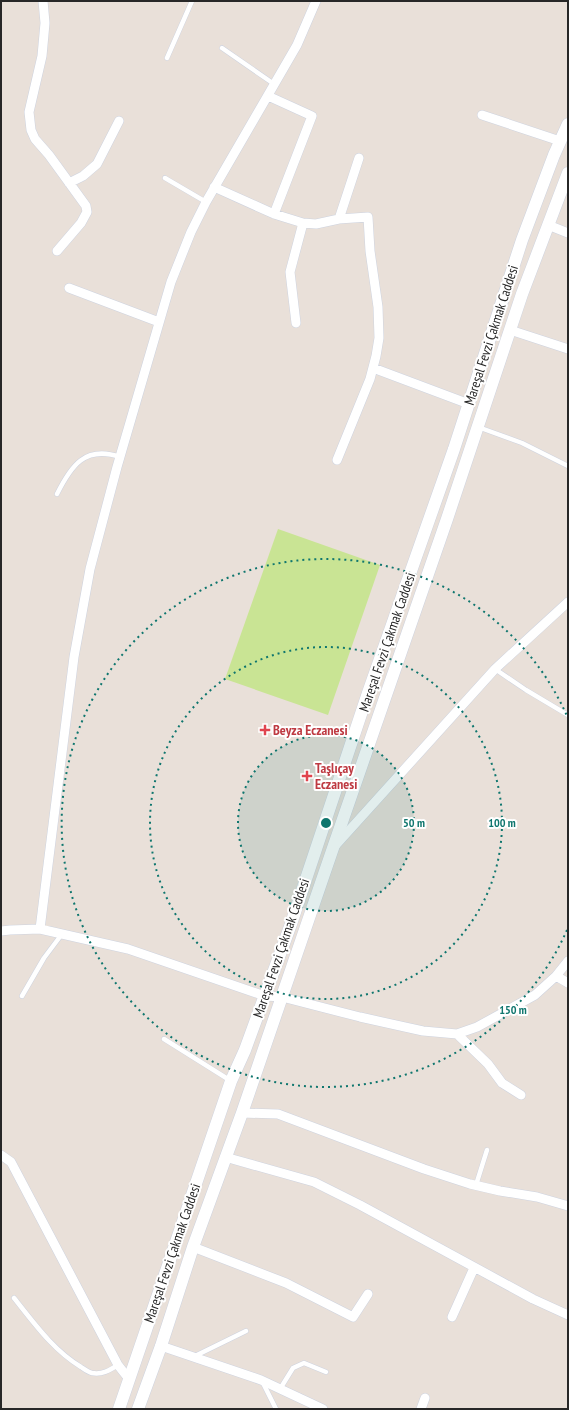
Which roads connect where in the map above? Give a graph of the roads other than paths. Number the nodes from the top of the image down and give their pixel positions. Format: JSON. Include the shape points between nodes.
{"nodes":[{"id":1,"x":43,"y":1,"type":"edge"},
{"id":2,"x":192,"y":1,"type":"edge"},
{"id":3,"x":316,"y":1,"type":"edge"},
{"id":4,"x":222,"y":48,"type":"dead end"},
{"id":5,"x":167,"y":58,"type":"dead end"},
{"id":6,"x":274,"y":84,"type":"junction"},
{"id":7,"x":268,"y":96,"type":"junction"},
{"id":8,"x":482,"y":115,"type":"dead end"},
{"id":9,"x":119,"y":121,"type":"dead end"},
{"id":10,"x":568,"y":124,"type":"edge"},
{"id":11,"x":560,"y":141,"type":"junction"},
{"id":12,"x":359,"y":158,"type":"dead end"},
{"id":13,"x":568,"y":173,"type":"edge"},
{"id":14,"x":164,"y":178,"type":"dead end"},
{"id":15,"x":69,"y":183,"type":"junction"},
{"id":16,"x":214,"y":187,"type":"junction"},
{"id":17,"x":206,"y":202,"type":"junction"},
{"id":18,"x":274,"y":214,"type":"junction"},
{"id":19,"x":339,"y":219,"type":"junction"},
{"id":20,"x":303,"y":223,"type":"junction"},
{"id":21,"x":548,"y":225,"type":"junction"},
{"id":22,"x":568,"y":233,"type":"edge"},
{"id":23,"x":57,"y":251,"type":"dead end"},
{"id":24,"x":69,"y":288,"type":"dead end"},
{"id":25,"x":159,"y":322,"type":"junction"},
{"id":26,"x":296,"y":323,"type":"dead end"},
{"id":27,"x":510,"y":330,"type":"junction"},
{"id":28,"x":568,"y":349,"type":"edge"},
{"id":29,"x":373,"y":368,"type":"junction"},
{"id":30,"x":469,"y":404,"type":"junction"},
{"id":31,"x":478,"y":427,"type":"junction"},
{"id":32,"x":120,"y":457,"type":"junction"},
{"id":33,"x":337,"y":460,"type":"dead end"},
{"id":34,"x":568,"y":466,"type":"edge"},
{"id":35,"x":57,"y":494,"type":"dead end"},
{"id":36,"x":568,"y":602,"type":"edge"},
{"id":37,"x":495,"y":668,"type":"junction"},
{"id":38,"x":568,"y":715,"type":"edge"},
{"id":39,"x":333,"y":848,"type":"junction"},
{"id":40,"x":40,"y":929,"type":"junction"},
{"id":41,"x":1,"y":931,"type":"edge"},
{"id":42,"x":62,"y":934,"type":"junction"},
{"id":43,"x":568,"y":962,"type":"edge"},
{"id":44,"x":556,"y":976,"type":"junction"},
{"id":45,"x":568,"y":983,"type":"edge"},
{"id":46,"x":22,"y":996,"type":"dead end"},
{"id":47,"x":265,"y":996,"type":"junction"},
{"id":48,"x":282,"y":997,"type":"junction"},
{"id":49,"x":457,"y":1034,"type":"junction"},
{"id":50,"x":164,"y":1039,"type":"dead end"},
{"id":51,"x":230,"y":1081,"type":"junction"},
{"id":52,"x":521,"y":1095,"type":"dead end"},
{"id":53,"x":242,"y":1113,"type":"junction"},
{"id":54,"x":487,"y":1150,"type":"dead end"},
{"id":55,"x":1,"y":1155,"type":"edge"},
{"id":56,"x":225,"y":1158,"type":"junction"},
{"id":57,"x":476,"y":1185,"type":"junction"},
{"id":58,"x":568,"y":1206,"type":"edge"},
{"id":59,"x":193,"y":1247,"type":"junction"},
{"id":60,"x":474,"y":1268,"type":"junction"},
{"id":61,"x":368,"y":1294,"type":"dead end"},
{"id":62,"x":14,"y":1298,"type":"dead end"},
{"id":63,"x":568,"y":1315,"type":"edge"},
{"id":64,"x":452,"y":1317,"type":"dead end"},
{"id":65,"x":246,"y":1331,"type":"dead end"},
{"id":66,"x":161,"y":1346,"type":"junction"},
{"id":67,"x":195,"y":1356,"type":"junction"},
{"id":68,"x":118,"y":1365,"type":"junction"},
{"id":69,"x":326,"y":1372,"type":"dead end"},
{"id":70,"x":129,"y":1379,"type":"junction"},
{"id":71,"x":261,"y":1380,"type":"junction"},
{"id":72,"x":280,"y":1389,"type":"junction"},
{"id":73,"x":425,"y":1398,"type":"dead end"},
{"id":74,"x":119,"y":1409,"type":"edge"},
{"id":75,"x":138,"y":1409,"type":"edge"},
{"id":76,"x":276,"y":1409,"type":"edge"},
{"id":77,"x":323,"y":1409,"type":"edge"},
{"id":78,"x":421,"y":1409,"type":"edge"}],
"edges":[{"from":1,"to":15,"type":"street","via":[[45,23],[42,56],[29,112],[31,130]]},
{"from":2,"to":5,"type":"lane"},
{"from":3,"to":6,"type":"street","via":[[297,45]]},
{"from":4,"to":6,"type":"lane"},
{"from":6,"to":7,"type":"street"},
{"from":7,"to":16,"type":"street"},
{"from":7,"to":18,"type":"street","via":[[312,116]]},
{"from":8,"to":11,"type":"street"},
{"from":9,"to":15,"type":"street","via":[[97,164],[83,176]]},
{"from":10,"to":11,"type":"street","name":"Mareşal Fevzi Çakmak Caddesi"},
{"from":11,"to":30,"type":"street","name":"Mareşal Fevzi Çakmak Caddesi","via":[[522,240]]},
{"from":12,"to":19,"type":"street"},
{"from":13,"to":21,"type":"street","name":"Mareşal Fevzi Çakmak Caddesi"},
{"from":14,"to":17,"type":"lane"},
{"from":15,"to":23,"type":"street","via":[[86,206],[87,212],[82,223]]},
{"from":16,"to":17,"type":"street"},
{"from":16,"to":18,"type":"street"},
{"from":17,"to":25,"type":"street","via":[[171,282]]},
{"from":18,"to":20,"type":"street"},
{"from":19,"to":20,"type":"street","via":[[316,224]]},
{"from":19,"to":29,"type":"street","via":[[368,217],[379,338]]},
{"from":20,"to":26,"type":"street","via":[[290,272]]},
{"from":21,"to":22,"type":"street"},
{"from":21,"to":27,"type":"street","name":"Mareşal Fevzi Çakmak Caddesi"},
{"from":24,"to":25,"type":"street"},
{"from":25,"to":32,"type":"street"},
{"from":27,"to":28,"type":"street"},
{"from":27,"to":31,"type":"street","name":"Mareşal Fevzi Çakmak Caddesi"},
{"from":29,"to":30,"type":"street"},
{"from":29,"to":33,"type":"street"},
{"from":30,"to":47,"type":"street","name":"Mareşal Fevzi Çakmak Caddesi"},
{"from":31,"to":34,"type":"lane","via":[[522,443]]},
{"from":31,"to":39,"type":"street","name":"Mareşal Fevzi Çakmak Caddesi"},
{"from":32,"to":35,"type":"lane","via":[[101,453],[90,455],[78,462],[68,472]]},
{"from":32,"to":40,"type":"street","via":[[90,569],[76,650]]},
{"from":36,"to":37,"type":"street"},
{"from":37,"to":38,"type":"lane"},
{"from":37,"to":39,"type":"street"},
{"from":39,"to":48,"type":"street","name":"Mareşal Fevzi Çakmak Caddesi"},
{"from":40,"to":41,"type":"street"},
{"from":40,"to":42,"type":"street"},
{"from":42,"to":46,"type":"lane","via":[[44,958]]},
{"from":42,"to":47,"type":"street","via":[[128,949]]},
{"from":43,"to":44,"type":"street"},
{"from":44,"to":45,"type":"street"},
{"from":44,"to":49,"type":"street","via":[[535,996],[477,1027]]},
{"from":47,"to":48,"type":"street"},
{"from":47,"to":51,"type":"street","name":"Mareşal Fevzi Çakmak Caddesi","via":[[245,1050]]},
{"from":48,"to":49,"type":"street","via":[[424,1031]]},
{"from":48,"to":53,"type":"street","name":"Mareşal Fevzi Çakmak Caddesi"},
{"from":49,"to":52,"type":"street","via":[[488,1064],[502,1083]]},
{"from":50,"to":51,"type":"lane"},
{"from":51,"to":70,"type":"street","name":"Mareşal Fevzi Çakmak Caddesi"},
{"from":53,"to":56,"type":"street","name":"Mareşal Fevzi Çakmak Caddesi"},
{"from":53,"to":57,"type":"street","via":[[278,1114],[424,1169]]},
{"from":54,"to":57,"type":"lane"},
{"from":55,"to":68,"type":"street","via":[[11,1162]]},
{"from":56,"to":59,"type":"street","name":"Mareşal Fevzi Çakmak Caddesi"},
{"from":56,"to":60,"type":"street","via":[[314,1182]]},
{"from":57,"to":58,"type":"street"},
{"from":59,"to":61,"type":"street","via":[[286,1283],[353,1317]]},
{"from":59,"to":66,"type":"street","name":"Mareşal Fevzi Çakmak Caddesi"},
{"from":60,"to":63,"type":"street"},
{"from":60,"to":64,"type":"street"},
{"from":62,"to":68,"type":"lane","via":[[43,1335],[72,1361],[96,1373],[108,1371]]},
{"from":65,"to":67,"type":"lane"},
{"from":66,"to":67,"type":"street"},
{"from":66,"to":75,"type":"street","name":"Mareşal Fevzi Çakmak Caddesi"},
{"from":67,"to":71,"type":"street"},
{"from":68,"to":70,"type":"street"},
{"from":69,"to":72,"type":"lane","via":[[304,1363],[293,1368]]},
{"from":70,"to":74,"type":"street","name":"Mareşal Fevzi Çakmak Caddesi"},
{"from":71,"to":72,"type":"street"},
{"from":71,"to":76,"type":"lane"},
{"from":72,"to":77,"type":"street"},
{"from":73,"to":78,"type":"street"}]}
